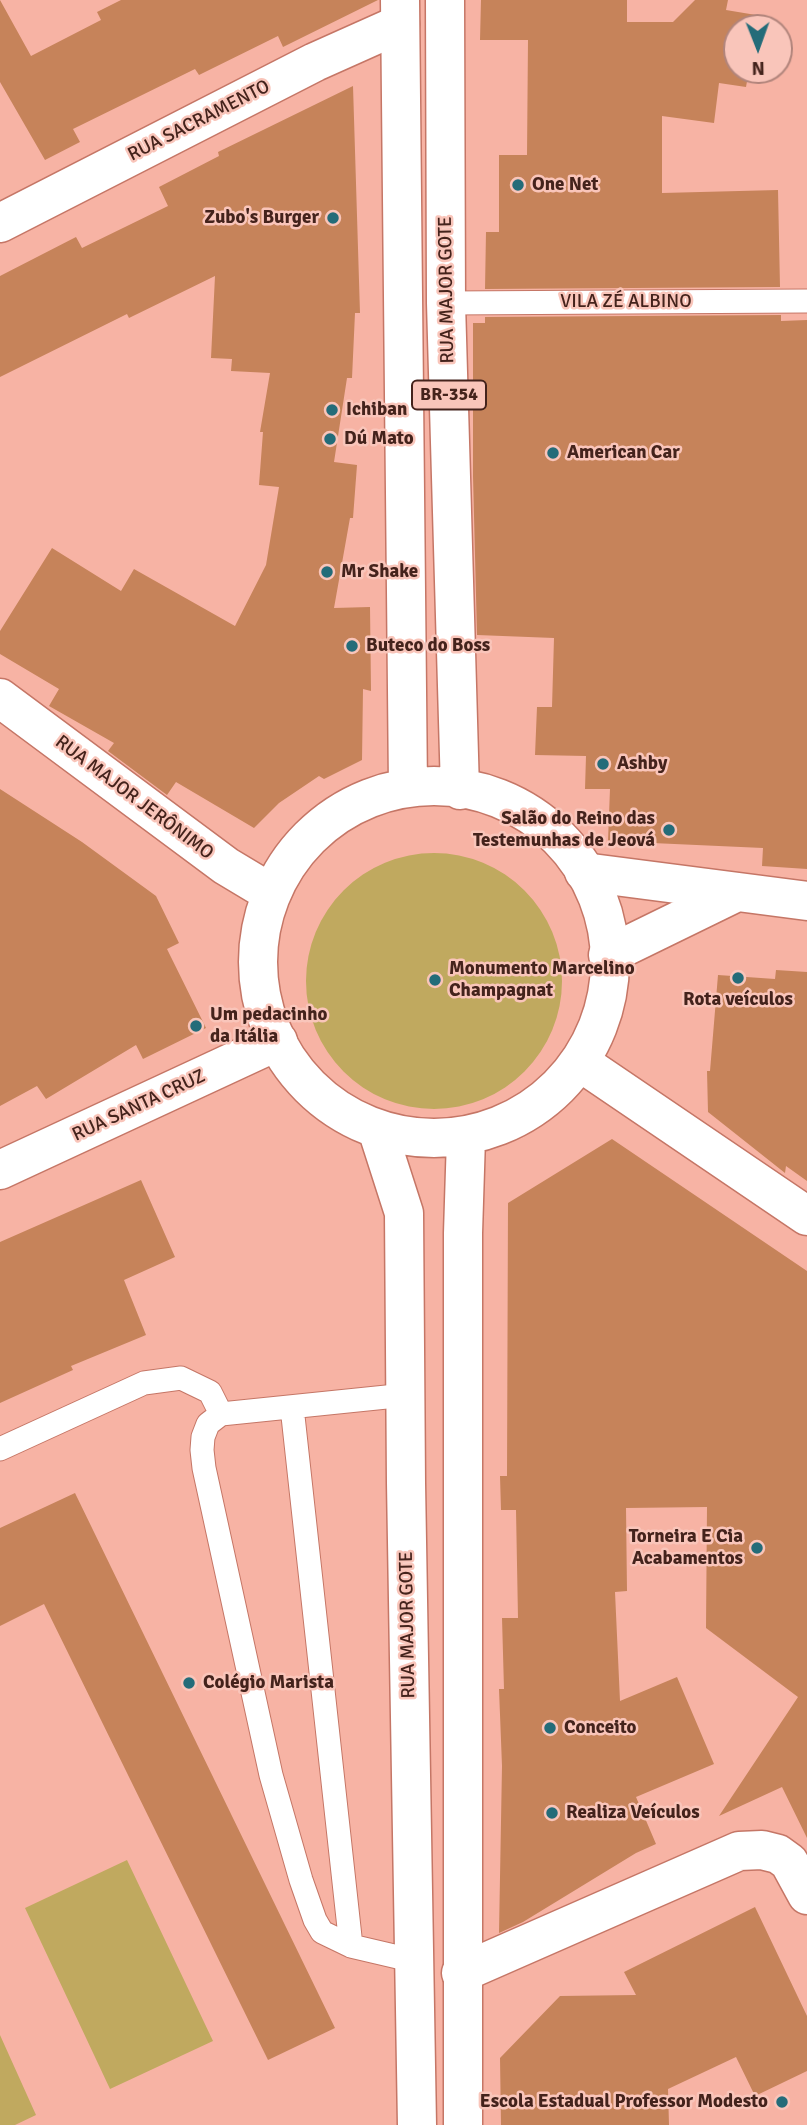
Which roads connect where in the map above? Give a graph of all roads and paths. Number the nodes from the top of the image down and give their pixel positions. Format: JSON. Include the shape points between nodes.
{"nodes":[{"id":1,"x":445,"y":0,"type":"edge"},
{"id":2,"x":400,"y":12,"type":"edge"},
{"id":3,"x":0,"y":223,"type":"edge"},
{"id":4,"x":807,"y":301,"type":"edge"},
{"id":5,"x":446,"y":303,"type":"junction"},
{"id":6,"x":0,"y":698,"type":"edge"},
{"id":7,"x":408,"y":788,"type":"junction"},
{"id":8,"x":460,"y":790,"type":"junction"},
{"id":9,"x":584,"y":872,"type":"junction"},
{"id":10,"x":737,"y":892,"type":"junction"},
{"id":11,"x":271,"y":893,"type":"junction"},
{"id":12,"x":807,"y":901,"type":"edge"},
{"id":13,"x":608,"y":956,"type":"junction"},
{"id":14,"x":278,"y":1041,"type":"junction"},
{"id":15,"x":580,"y":1062,"type":"junction"},
{"id":16,"x":377,"y":1129,"type":"junction"},
{"id":17,"x":466,"y":1138,"type":"junction"},
{"id":18,"x":0,"y":1170,"type":"edge"},
{"id":19,"x":807,"y":1216,"type":"edge"},
{"id":20,"x":406,"y":1395,"type":"junction"},
{"id":21,"x":292,"y":1407,"type":"junction"},
{"id":22,"x":221,"y":1413,"type":"junction"},
{"id":23,"x":0,"y":1449,"type":"edge"},
{"id":24,"x":803,"y":1887,"type":"edge"},
{"id":25,"x":351,"y":1946,"type":"junction"},
{"id":26,"x":415,"y":1961,"type":"junction"},
{"id":27,"x":461,"y":1973,"type":"junction"},
{"id":28,"x":417,"y":2125,"type":"edge"},
{"id":29,"x":463,"y":2125,"type":"edge"}],
"edges":[{"from":1,"to":5,"type":"main road","name":"RUA MAJOR GOTE","number":"BR-354"},
{"from":2,"to":3,"type":"main road","name":"RUA SACRAMENTO","via":[[315,62]]},
{"from":2,"to":7,"type":"main road"},
{"from":4,"to":5,"type":"lane","name":"VILA ZÉ ALBINO"},
{"from":5,"to":8,"type":"main road","name":"RUA MAJOR GOTE","number":"BR-354"},
{"from":6,"to":11,"type":"main road","name":"RUA MAJOR JERÔNIMO","via":[[226,866]]},
{"from":7,"to":8,"type":"main road"},
{"from":7,"to":11,"type":"main road","via":[[353,803],[303,842]]},
{"from":8,"to":9,"type":"main road","via":[[500,794],[570,848]]},
{"from":9,"to":10,"type":"main road"},
{"from":9,"to":13,"type":"main road","via":[[600,900]]},
{"from":10,"to":12,"type":"main road"},
{"from":10,"to":13,"type":"main road"},
{"from":11,"to":14,"type":"main road","via":[[257,951],[261,1010]]},
{"from":13,"to":15,"type":"main road","via":[[605,1012]]},
{"from":14,"to":16,"type":"main road","via":[[287,1061],[327,1102]]},
{"from":14,"to":18,"type":"main road","name":"RUA SANTA CRUZ"},
{"from":15,"to":17,"type":"main road","via":[[540,1103]]},
{"from":15,"to":19,"type":"main road"},
{"from":16,"to":17,"type":"main road"},
{"from":16,"to":20,"type":"main road","name":"RUA MAJOR GOTE","via":[[404,1213]]},
{"from":17,"to":27,"type":"main road"},
{"from":20,"to":21,"type":"lane"},
{"from":20,"to":26,"type":"main road","name":"RUA MAJOR GOTE"},
{"from":21,"to":22,"type":"lane"},
{"from":21,"to":25,"type":"lane"},
{"from":22,"to":23,"type":"lane","via":[[210,1392],[181,1378],[144,1383]]},
{"from":22,"to":25,"type":"lane","via":[[208,1424],[203,1437],[204,1468],[271,1775],[315,1920],[321,1932]]},
{"from":24,"to":27,"type":"main road","via":[[789,1862],[778,1854],[739,1851]]},
{"from":25,"to":26,"type":"lane"},
{"from":26,"to":28,"type":"main road","name":"RUA MAJOR GOTE"},
{"from":27,"to":29,"type":"main road"}]}
